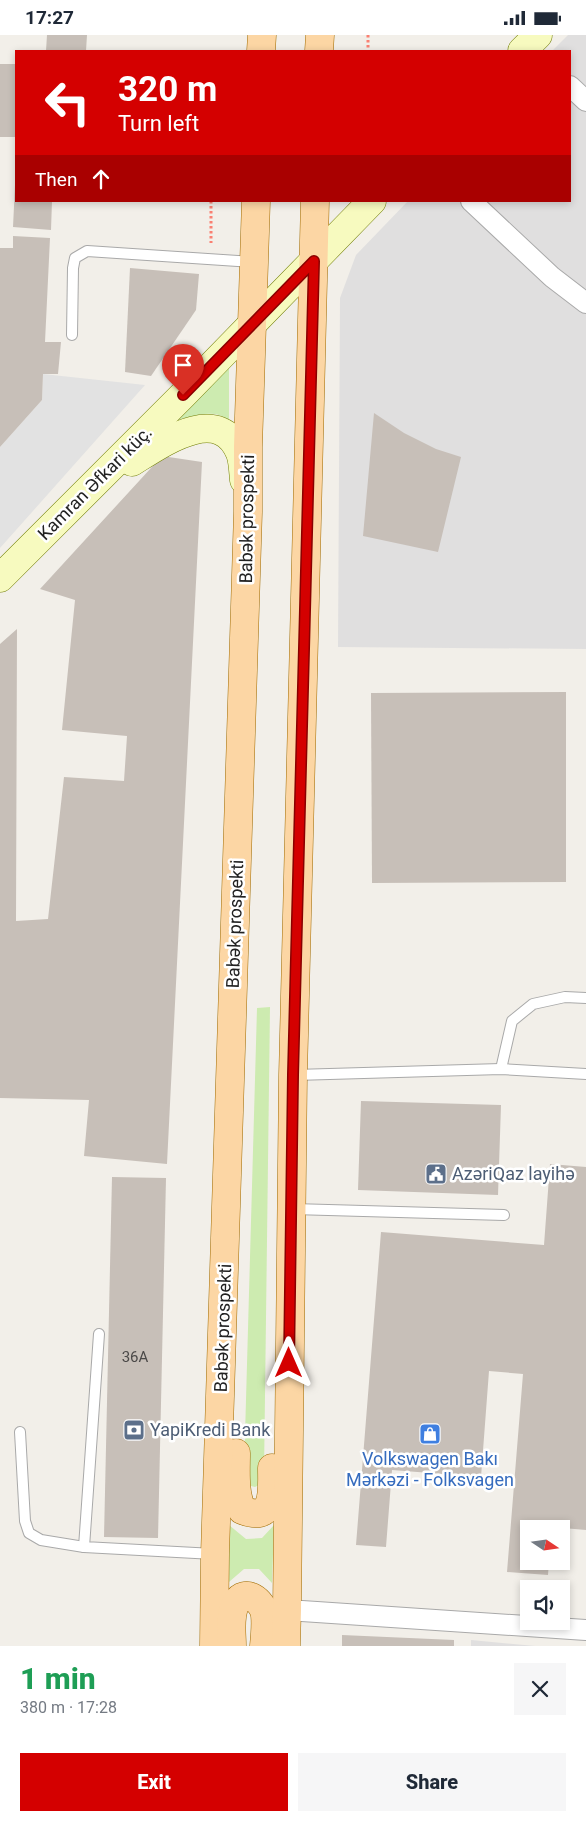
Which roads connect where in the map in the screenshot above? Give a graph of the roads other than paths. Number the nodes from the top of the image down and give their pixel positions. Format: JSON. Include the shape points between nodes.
{"nodes":[{"id":1,"x":262,"y":35,"type":"edge"},
{"id":2,"x":261,"y":50,"type":"edge"},
{"id":3,"x":571,"y":87,"type":"edge"},
{"id":4,"x":586,"y":101,"type":"edge"},
{"id":5,"x":256,"y":202,"type":"edge"},
{"id":6,"x":315,"y":202,"type":"edge"},
{"id":7,"x":371,"y":202,"type":"edge"},
{"id":8,"x":472,"y":202,"type":"edge"},
{"id":9,"x":314,"y":261,"type":"junction"},
{"id":10,"x":254,"y":262,"type":"junction"},
{"id":11,"x":586,"y":303,"type":"edge"},
{"id":12,"x":253,"y":324,"type":"junction"},
{"id":13,"x":72,"y":335,"type":"dead end"},
{"id":14,"x":92,"y":486,"type":"junction"},
{"id":15,"x":248,"y":512,"type":"junction"},
{"id":16,"x":0,"y":577,"type":"edge"},
{"id":17,"x":586,"y":998,"type":"edge"},
{"id":18,"x":501,"y":1069,"type":"junction"},
{"id":19,"x":231,"y":1072,"type":"junction"},
{"id":20,"x":586,"y":1074,"type":"edge"},
{"id":21,"x":293,"y":1075,"type":"junction"},
{"id":22,"x":291,"y":1209,"type":"junction"},
{"id":23,"x":504,"y":1215,"type":"dead end"},
{"id":24,"x":290,"y":1287,"type":"junction"},
{"id":25,"x":99,"y":1334,"type":"dead end"},
{"id":26,"x":20,"y":1432,"type":"dead end"},
{"id":27,"x":84,"y":1547,"type":"junction"},
{"id":28,"x":216,"y":1554,"type":"junction"},
{"id":29,"x":287,"y":1610,"type":"junction"},
{"id":30,"x":586,"y":1631,"type":"edge"},
{"id":31,"x":214,"y":1646,"type":"edge"},
{"id":32,"x":232,"y":1646,"type":"edge"},
{"id":33,"x":264,"y":1646,"type":"edge"},
{"id":34,"x":286,"y":1646,"type":"edge"}],
"edges":[{"from":1,"to":2,"type":"main road"},
{"from":3,"to":4,"type":"street"},
{"from":5,"to":10,"type":"main road","name":"Babək prospekti"},
{"from":6,"to":9,"type":"main road"},
{"from":7,"to":9,"type":"street","name":"Kamran Əfkari küç."},
{"from":8,"to":11,"type":"street","via":[[552,277]]},
{"from":9,"to":12,"type":"street","name":"Kamran Əfkari küç."},
{"from":9,"to":21,"type":"main road"},
{"from":10,"to":12,"type":"main road","name":"Babək prospekti"},
{"from":10,"to":13,"type":"lane","via":[[87,251],[75,258],[73,268]]},
{"from":12,"to":14,"type":"street","name":"Kamran Əfkari küç."},
{"from":12,"to":15,"type":"main road","name":"Babək prospekti"},
{"from":14,"to":15,"type":"street","via":[[171,438],[190,431],[216,429],[236,445],[240,455]]},
{"from":14,"to":16,"type":"street","name":"Kamran Əfkari küç."},
{"from":15,"to":19,"type":"main road","name":"Babək prospekti"},
{"from":17,"to":18,"type":"lane","via":[[565,997],[533,1004],[512,1021]]},
{"from":18,"to":20,"type":"lane"},
{"from":18,"to":21,"type":"lane"},
{"from":19,"to":24,"type":"main road","via":[[243,1157],[236,1481],[242,1510],[252,1514],[266,1510],[272,1496],[273,1379]]},
{"from":19,"to":28,"type":"main road","name":"Babək prospekti"},
{"from":21,"to":22,"type":"main road"},
{"from":22,"to":23,"type":"lane"},
{"from":22,"to":24,"type":"main road"},
{"from":24,"to":29,"type":"main road"},
{"from":25,"to":27,"type":"lane"},
{"from":26,"to":27,"type":"lane","via":[[25,1521],[30,1533],[41,1540]]},
{"from":27,"to":28,"type":"lane"},
{"from":28,"to":31,"type":"main road","name":"Babək prospekti"},
{"from":29,"to":30,"type":"street"},
{"from":29,"to":34,"type":"main road"},
{"from":32,"to":33,"type":"main road","via":[[236,1602],[250,1596],[262,1604],[265,1614]]}]}
